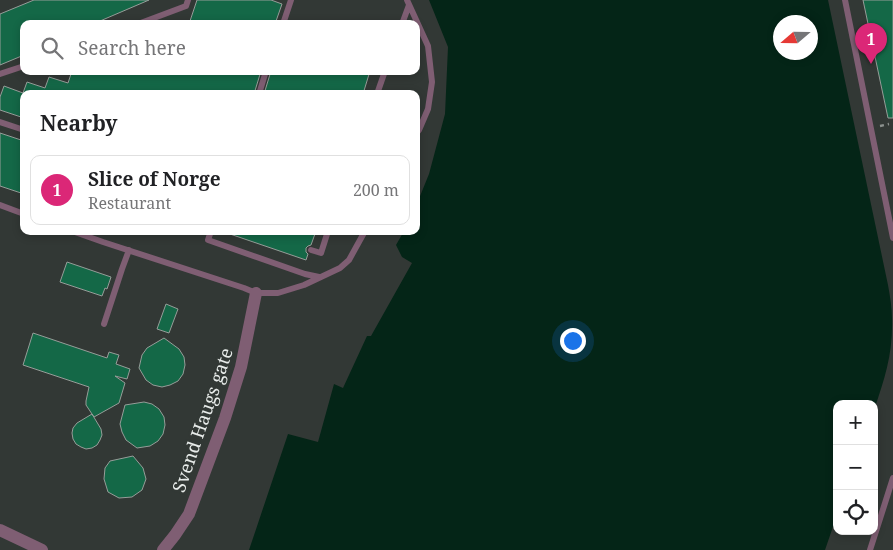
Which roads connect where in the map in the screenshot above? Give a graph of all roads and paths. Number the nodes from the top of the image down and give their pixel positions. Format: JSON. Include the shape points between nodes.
{"nodes":[{"id":1,"x":188,"y":0,"type":"edge"},
{"id":2,"x":291,"y":0,"type":"edge"},
{"id":3,"x":845,"y":0,"type":"edge"},
{"id":4,"x":408,"y":3,"type":"edge"},
{"id":5,"x":149,"y":20,"type":"edge"},
{"id":6,"x":284,"y":20,"type":"edge"},
{"id":7,"x":403,"y":20,"type":"edge"},
{"id":8,"x":416,"y":20,"type":"edge"},
{"id":9,"x":420,"y":29,"type":"edge"},
{"id":10,"x":20,"y":67,"type":"edge"},
{"id":11,"x":0,"y":74,"type":"edge"},
{"id":12,"x":265,"y":75,"type":"edge"},
{"id":13,"x":384,"y":75,"type":"edge"},
{"id":14,"x":260,"y":90,"type":"edge"},
{"id":15,"x":378,"y":90,"type":"edge"},
{"id":16,"x":0,"y":122,"type":"edge"},
{"id":17,"x":420,"y":126,"type":"edge"},
{"id":18,"x":20,"y":129,"type":"edge"},
{"id":19,"x":0,"y":205,"type":"edge"},
{"id":20,"x":20,"y":212,"type":"edge"},
{"id":21,"x":84,"y":235,"type":"edge"},
{"id":22,"x":210,"y":235,"type":"edge"},
{"id":23,"x":327,"y":235,"type":"edge"},
{"id":24,"x":363,"y":235,"type":"edge"},
{"id":25,"x":893,"y":238,"type":"edge"},
{"id":26,"x":129,"y":250,"type":"junction"},
{"id":27,"x":311,"y":250,"type":"dead end"},
{"id":28,"x":320,"y":278,"type":"junction"},
{"id":29,"x":256,"y":293,"type":"junction"},
{"id":30,"x":104,"y":324,"type":"dead end"},
{"id":31,"x":893,"y":478,"type":"edge"},
{"id":32,"x":0,"y":530,"type":"edge"},
{"id":33,"x":42,"y":550,"type":"edge"},
{"id":34,"x":163,"y":550,"type":"edge"},
{"id":35,"x":870,"y":550,"type":"edge"}],
"edges":[{"from":1,"to":5,"type":"lane","via":[[186,6]]},
{"from":2,"to":6,"type":"lane"},
{"from":3,"to":25,"type":"lane"},
{"from":4,"to":7,"type":"lane"},
{"from":4,"to":8,"type":"lane"},
{"from":9,"to":17,"type":"lane","via":[[428,46],[432,82],[428,109]]},
{"from":10,"to":11,"type":"lane"},
{"from":12,"to":14,"type":"lane"},
{"from":13,"to":15,"type":"lane"},
{"from":16,"to":18,"type":"lane"},
{"from":19,"to":20,"type":"lane"},
{"from":21,"to":26,"type":"lane"},
{"from":22,"to":28,"type":"lane","via":[[208,240]]},
{"from":23,"to":27,"type":"lane","via":[[320,253]]},
{"from":24,"to":28,"type":"lane","via":[[349,260]]},
{"from":26,"to":29,"type":"lane"},
{"from":26,"to":30,"type":"lane"},
{"from":28,"to":29,"type":"lane","via":[[278,293]]},
{"from":29,"to":34,"type":"street","name":"Svend Haugs gate","via":[[241,367],[225,418],[188,514]]},
{"from":31,"to":35,"type":"lane"},
{"from":32,"to":33,"type":"street"}]}
